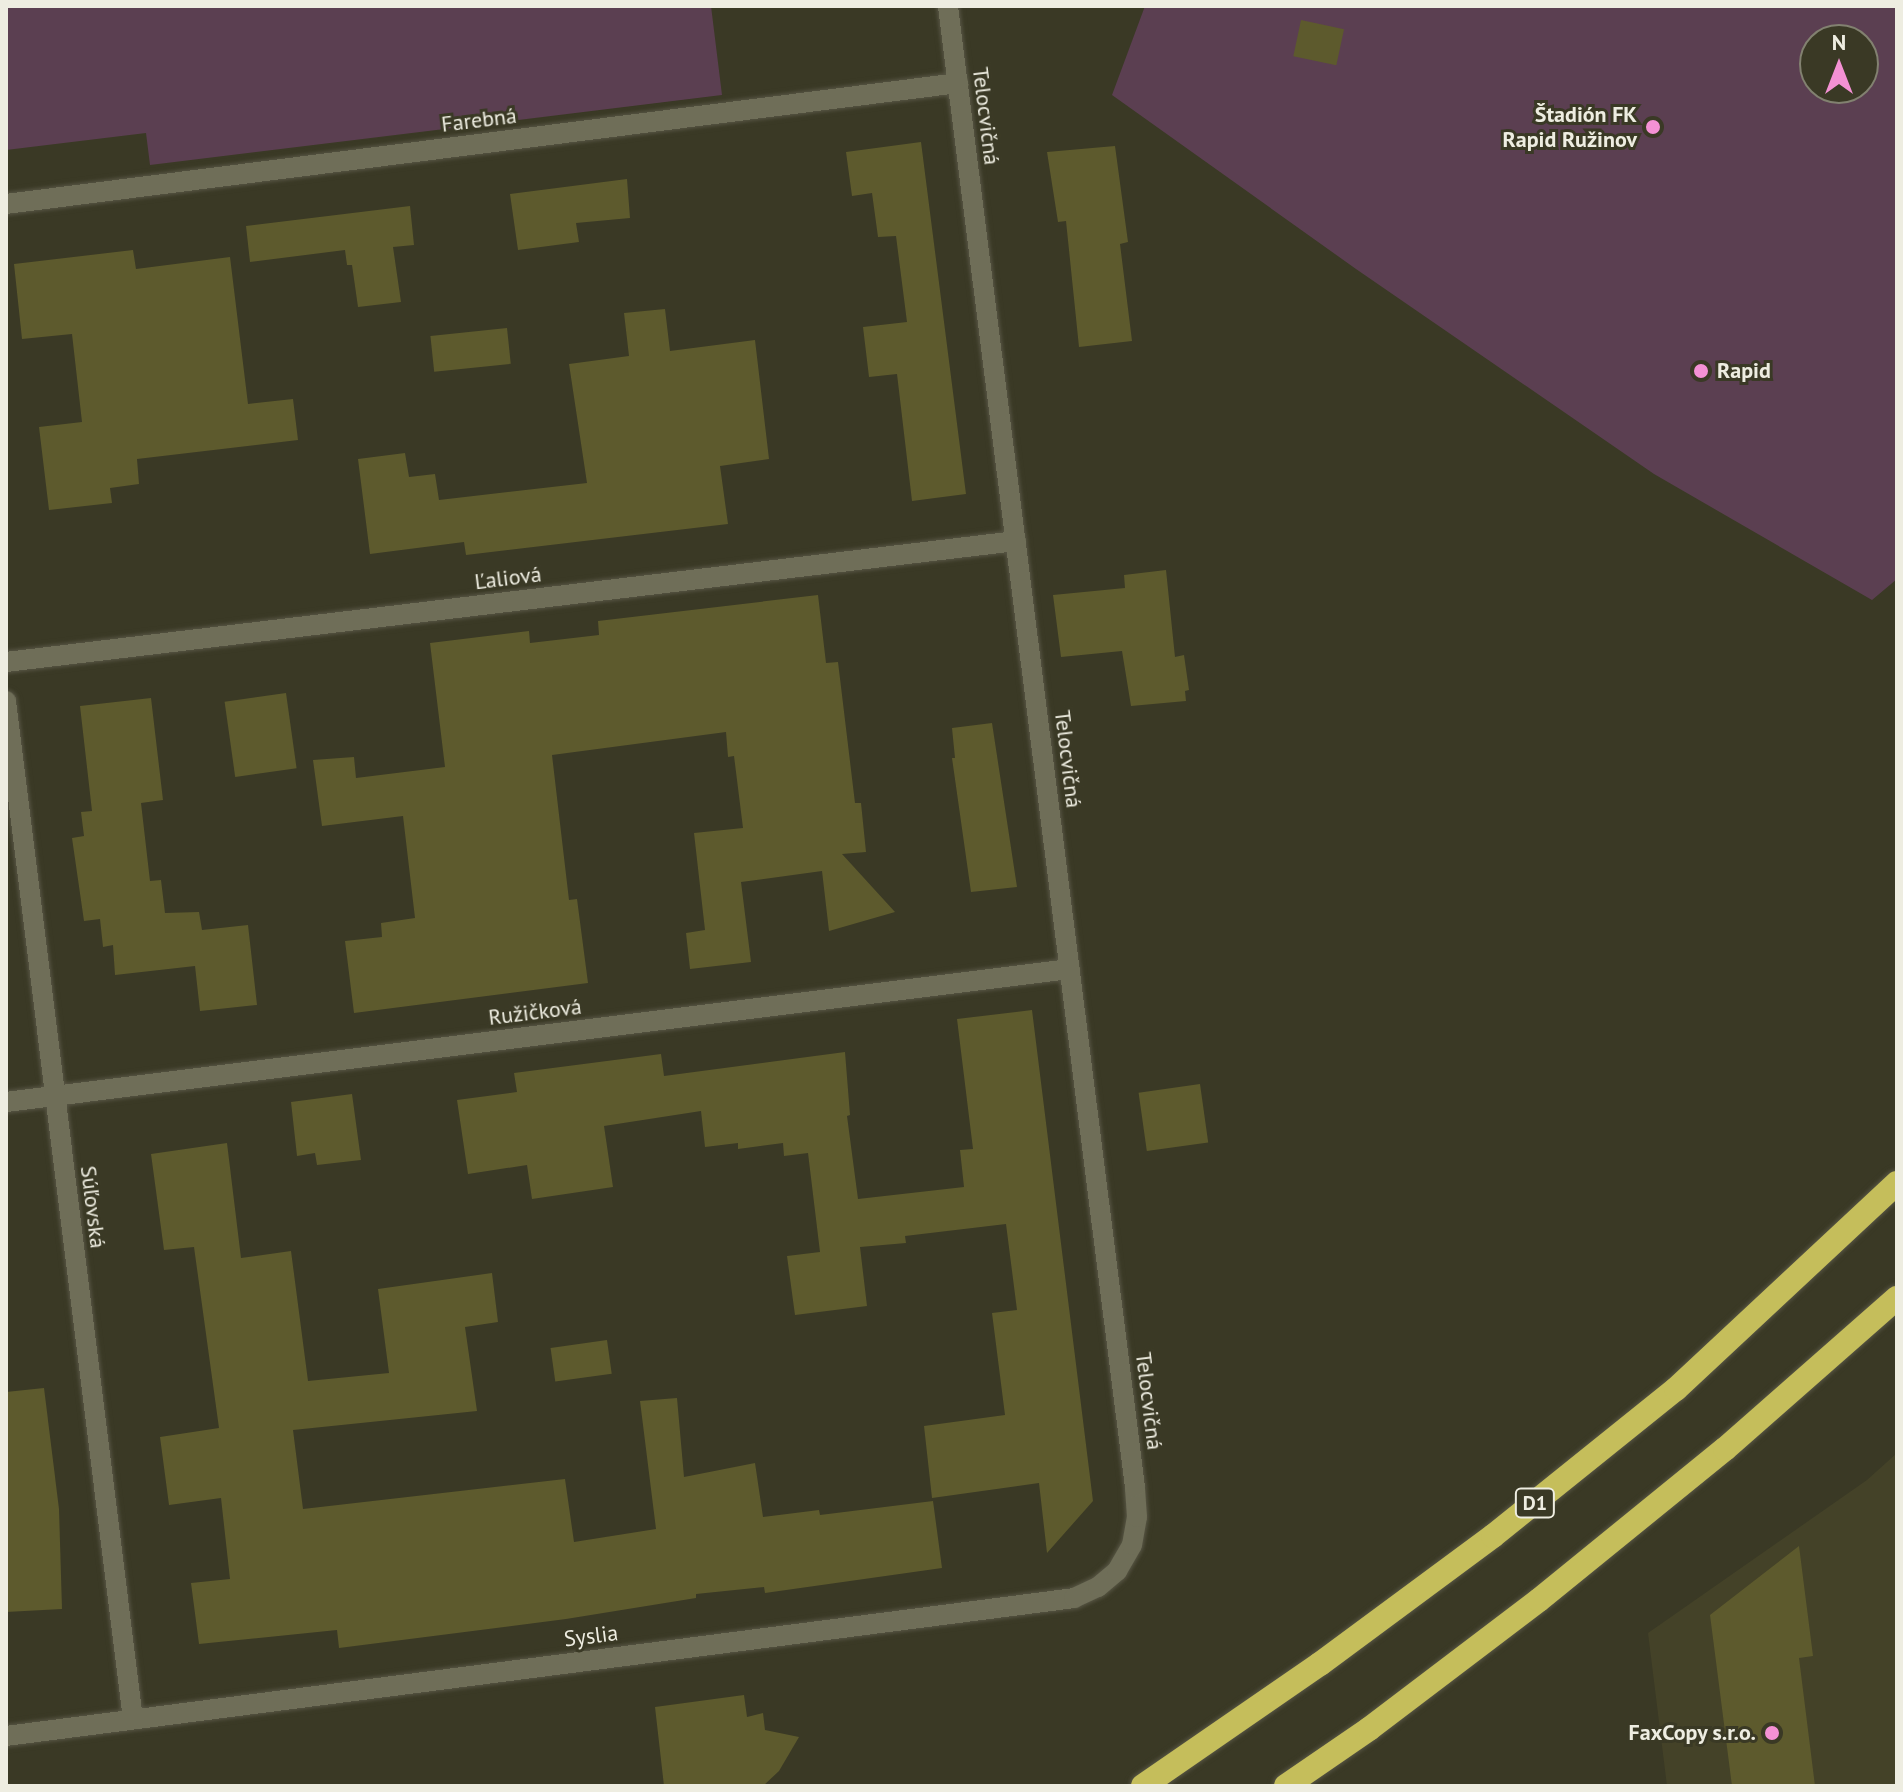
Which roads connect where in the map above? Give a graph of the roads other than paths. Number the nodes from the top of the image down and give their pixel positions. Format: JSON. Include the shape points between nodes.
{"nodes":[{"id":1,"x":948,"y":6,"type":"edge"},
{"id":2,"x":958,"y":83,"type":"junction"},
{"id":3,"x":6,"y":204,"type":"edge"},
{"id":4,"x":1016,"y":541,"type":"junction"},
{"id":5,"x":6,"y":662,"type":"edge"},
{"id":6,"x":6,"y":701,"type":"edge"},
{"id":7,"x":1070,"y":969,"type":"junction"},
{"id":8,"x":55,"y":1096,"type":"junction"},
{"id":9,"x":6,"y":1102,"type":"edge"},
{"id":10,"x":1897,"y":1183,"type":"edge"},
{"id":11,"x":1897,"y":1298,"type":"edge"},
{"id":12,"x":1137,"y":1517,"type":"joint"},
{"id":13,"x":133,"y":1719,"type":"junction"},
{"id":14,"x":6,"y":1736,"type":"edge"},
{"id":15,"x":1143,"y":1786,"type":"edge"},
{"id":16,"x":1286,"y":1786,"type":"edge"}],
"edges":[{"from":1,"to":2,"type":"street","name":"Telocvičná"},
{"from":2,"to":3,"type":"street","name":"Farebná"},
{"from":2,"to":4,"type":"street","name":"Telocvičná"},
{"from":4,"to":5,"type":"street","name":"Ľaliová"},
{"from":4,"to":7,"type":"street","name":"Telocvičná"},
{"from":6,"to":8,"type":"street","name":"Súľovská"},
{"from":7,"to":8,"type":"street","name":"Ružičková"},
{"from":7,"to":12,"type":"street","name":"Telocvičná"},
{"from":8,"to":9,"type":"street","name":"Ružičková"},
{"from":8,"to":13,"type":"street","name":"Súľovská"},
{"from":10,"to":15,"type":"highway","number":"D1","via":[[1676,1389],[1493,1536]]},
{"from":11,"to":16,"type":"highway","via":[[1725,1449],[1539,1600]]},
{"from":12,"to":13,"type":"street","name":"Syslia","via":[[1132,1545],[1117,1571],[1074,1598]]},
{"from":13,"to":14,"type":"street","name":"Syslia"}]}
